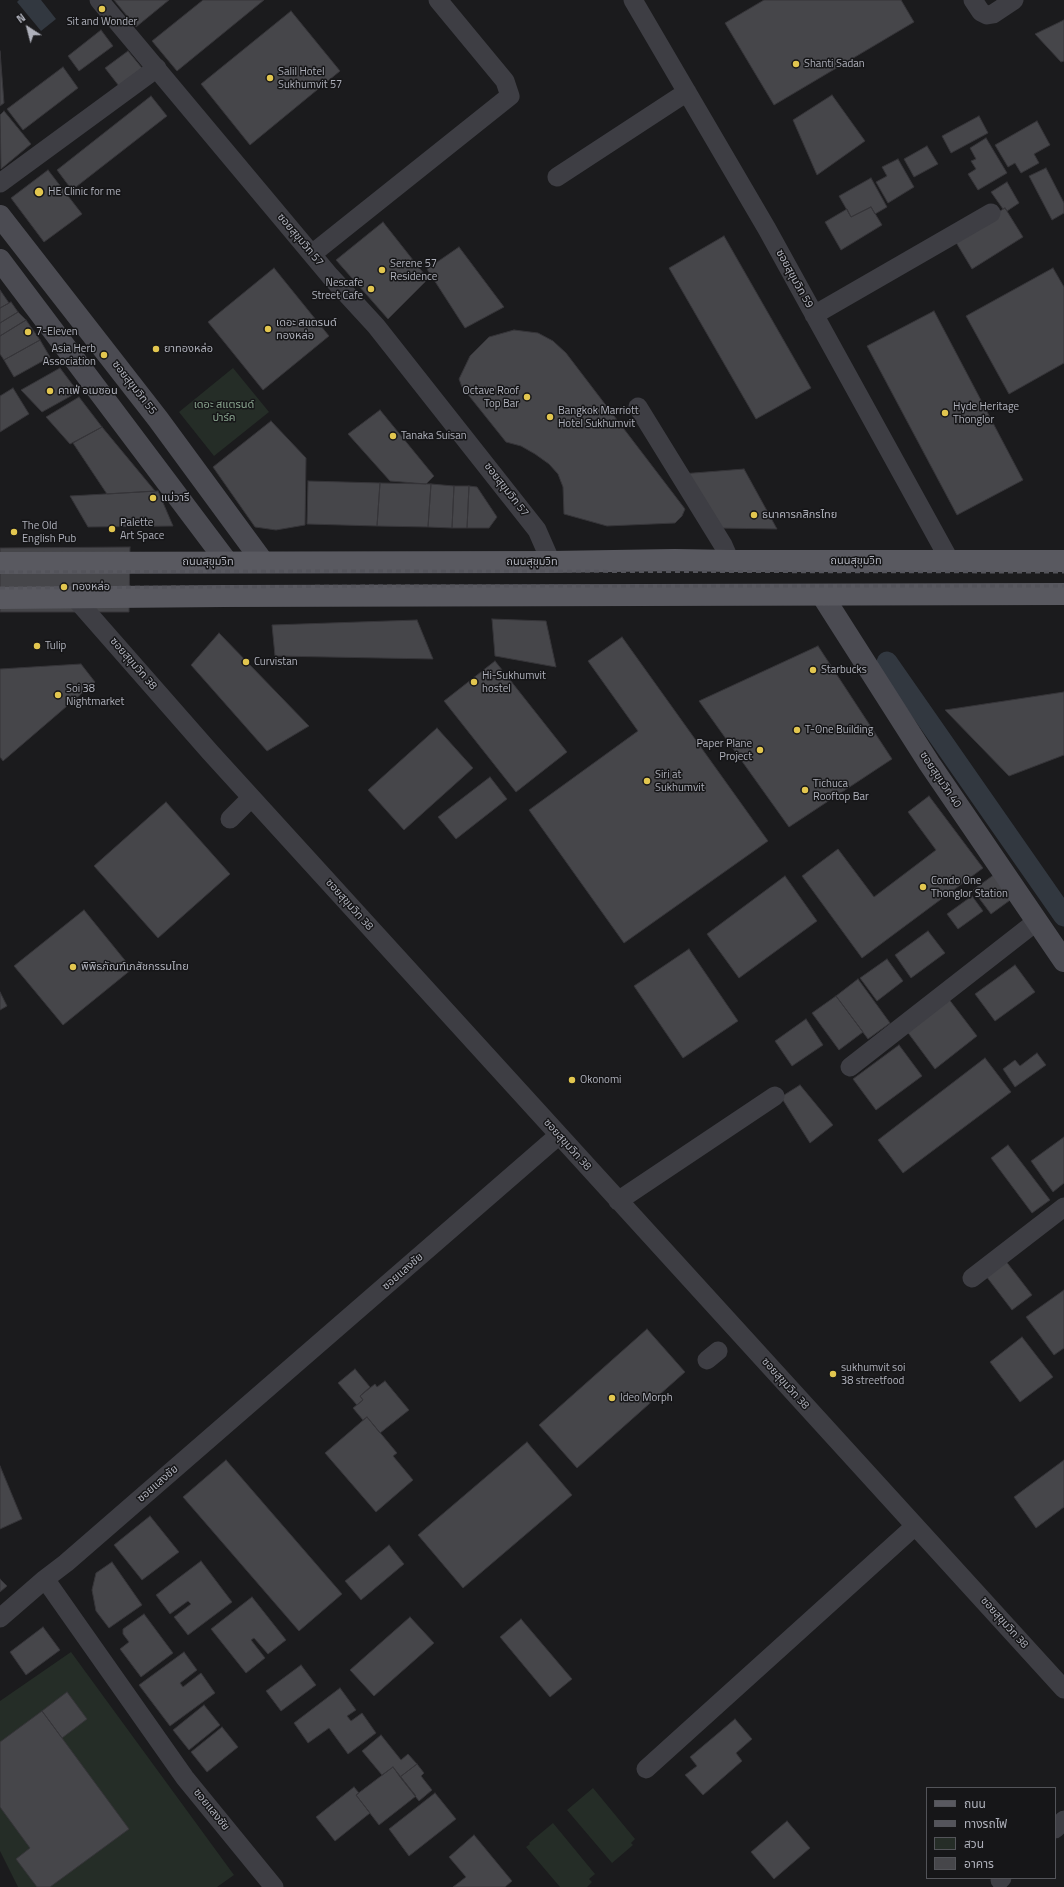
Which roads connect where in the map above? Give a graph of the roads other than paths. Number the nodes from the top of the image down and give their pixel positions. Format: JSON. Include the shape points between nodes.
{"nodes":[{"id":1,"x":98,"y":0,"type":"edge"},
{"id":2,"x":438,"y":0,"type":"edge"},
{"id":3,"x":633,"y":0,"type":"edge"},
{"id":4,"x":973,"y":0,"type":"edge"},
{"id":5,"x":1014,"y":0,"type":"edge"},
{"id":6,"x":157,"y":68,"type":"junction"},
{"id":7,"x":687,"y":92,"type":"junction"},
{"id":8,"x":557,"y":177,"type":"dead end"},
{"id":9,"x":0,"y":183,"type":"edge"},
{"id":10,"x":991,"y":213,"type":"dead end"},
{"id":11,"x":0,"y":216,"type":"edge"},
{"id":12,"x":312,"y":254,"type":"junction"},
{"id":13,"x":0,"y":260,"type":"edge"},
{"id":14,"x":814,"y":315,"type":"junction"},
{"id":15,"x":638,"y":406,"type":"dead end"},
{"id":16,"x":730,"y":561,"type":"junction"},
{"id":17,"x":819,"y":561,"type":"junction"},
{"id":18,"x":950,"y":561,"type":"junction"},
{"id":19,"x":1064,"y":561,"type":"edge"},
{"id":20,"x":227,"y":562,"type":"junction"},
{"id":21,"x":263,"y":562,"type":"junction"},
{"id":22,"x":551,"y":562,"type":"junction"},
{"id":23,"x":0,"y":563,"type":"edge"},
{"id":24,"x":1064,"y":594,"type":"edge"},
{"id":25,"x":822,"y":595,"type":"junction"},
{"id":26,"x":224,"y":596,"type":"junction"},
{"id":27,"x":267,"y":596,"type":"junction"},
{"id":28,"x":74,"y":597,"type":"junction"},
{"id":29,"x":0,"y":598,"type":"edge"},
{"id":30,"x":251,"y":798,"type":"junction"},
{"id":31,"x":230,"y":819,"type":"dead end"},
{"id":32,"x":1037,"y":921,"type":"junction"},
{"id":33,"x":1064,"y":961,"type":"edge"},
{"id":34,"x":850,"y":1067,"type":"dead end"},
{"id":35,"x":775,"y":1096,"type":"dead end"},
{"id":36,"x":559,"y":1135,"type":"junction"},
{"id":37,"x":618,"y":1201,"type":"junction"},
{"id":38,"x":1064,"y":1207,"type":"edge"},
{"id":39,"x":972,"y":1278,"type":"dead end"},
{"id":40,"x":915,"y":1526,"type":"junction"},
{"id":41,"x":45,"y":1579,"type":"junction"},
{"id":42,"x":0,"y":1618,"type":"edge"},
{"id":43,"x":1064,"y":1689,"type":"edge"},
{"id":44,"x":646,"y":1769,"type":"dead end"},
{"id":45,"x":1064,"y":1820,"type":"edge"},
{"id":46,"x":1056,"y":1828,"type":"edge"},
{"id":47,"x":274,"y":1887,"type":"edge"}],
"edges":[{"from":1,"to":6,"type":"street","name":"ซอยสุขุมวิท 57"},
{"from":2,"to":12,"type":"street","via":[[505,81],[510,96]]},
{"from":3,"to":7,"type":"street","name":"ซอยสุขุมวิท 59"},
{"from":4,"to":5,"type":"street","via":[[981,12],[986,14],[993,14]]},
{"from":6,"to":9,"type":"street"},
{"from":6,"to":12,"type":"street","name":"ซอยสุขุมวิท 57"},
{"from":7,"to":8,"type":"street"},
{"from":7,"to":14,"type":"street","name":"ซอยสุขุมวิท 59"},
{"from":10,"to":14,"type":"street"},
{"from":11,"to":21,"type":"main road","name":"ซอยสุขุมวิท 55","via":[[150,409]]},
{"from":12,"to":22,"type":"street","name":"ซอยสุขุมวิท 57","via":[[376,326],[538,530]]},
{"from":13,"to":20,"type":"main road"},
{"from":14,"to":18,"type":"street","name":"ซอยสุขุมวิท 59"},
{"from":15,"to":16,"type":"street","via":[[723,545]]},
{"from":16,"to":17,"type":"main road","name":"ถนนสุขุมวิท"},
{"from":16,"to":22,"type":"main road","name":"ถนนสุขุมวิท"},
{"from":17,"to":18,"type":"main road","name":"ถนนสุขุมวิท"},
{"from":17,"to":25,"type":"main road"},
{"from":18,"to":19,"type":"main road","name":"ถนนสุขุมวิท"},
{"from":20,"to":21,"type":"main road","name":"ถนนสุขุมวิท"},
{"from":20,"to":23,"type":"main road","name":"ถนนสุขุมวิท"},
{"from":20,"to":26,"type":"main road"},
{"from":21,"to":22,"type":"main road","name":"ถนนสุขุมวิท"},
{"from":21,"to":27,"type":"main road"},
{"from":24,"to":25,"type":"main road"},
{"from":25,"to":27,"type":"main road"},
{"from":25,"to":32,"type":"main road","name":"ซอยสุขุมวิท 40","via":[[929,763]]},
{"from":26,"to":27,"type":"main road"},
{"from":26,"to":28,"type":"main road"},
{"from":28,"to":29,"type":"main road"},
{"from":28,"to":30,"type":"street","name":"ซอยสุขุมวิท 38"},
{"from":30,"to":31,"type":"street"},
{"from":30,"to":36,"type":"street","name":"ซอยสุขุมวิท 38"},
{"from":32,"to":33,"type":"main road","name":"ซอยสุขุมวิท 40"},
{"from":32,"to":34,"type":"street"},
{"from":35,"to":37,"type":"street"},
{"from":36,"to":37,"type":"street","name":"ซอยสุขุมวิท 38"},
{"from":36,"to":41,"type":"street","name":"ซอยแสงชัย"},
{"from":37,"to":40,"type":"street","name":"ซอยสุขุมวิท 38"},
{"from":38,"to":39,"type":"street"},
{"from":40,"to":43,"type":"street","name":"ซอยสุขุมวิท 38"},
{"from":40,"to":44,"type":"street"},
{"from":41,"to":42,"type":"street"},
{"from":41,"to":47,"type":"street","name":"ซอยแสงชัย","via":[[185,1778]]},
{"from":45,"to":46,"type":"street"}]}
